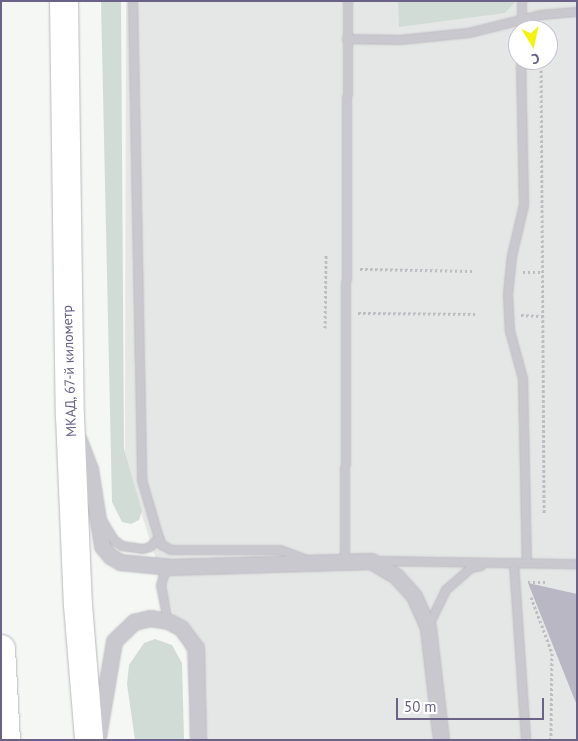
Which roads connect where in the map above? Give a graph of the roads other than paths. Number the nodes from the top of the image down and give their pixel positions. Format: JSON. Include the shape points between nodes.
{"nodes":[{"id":1,"x":64,"y":1,"type":"edge"},
{"id":2,"x":133,"y":1,"type":"edge"},
{"id":3,"x":348,"y":1,"type":"edge"},
{"id":4,"x":522,"y":1,"type":"edge"},
{"id":5,"x":577,"y":12,"type":"edge"},
{"id":6,"x":522,"y":20,"type":"joint"},
{"id":7,"x":508,"y":23,"type":"edge"},
{"id":8,"x":347,"y":39,"type":"junction"},
{"id":9,"x":521,"y":70,"type":"edge"},
{"id":10,"x":70,"y":416,"type":"junction"},
{"id":11,"x":96,"y":510,"type":"junction"},
{"id":12,"x":158,"y":538,"type":"junction"},
{"id":13,"x":371,"y":561,"type":"junction"},
{"id":14,"x":345,"y":562,"type":"junction"},
{"id":15,"x":493,"y":563,"type":"junction"},
{"id":16,"x":514,"y":563,"type":"junction"},
{"id":17,"x":527,"y":563,"type":"junction"},
{"id":18,"x":317,"y":564,"type":"junction"},
{"id":19,"x":577,"y":564,"type":"edge"},
{"id":20,"x":171,"y":567,"type":"junction"},
{"id":21,"x":168,"y":621,"type":"junction"},
{"id":22,"x":428,"y":628,"type":"junction"},
{"id":23,"x":1,"y":649,"type":"edge"},
{"id":24,"x":6,"y":740,"type":"edge"},
{"id":25,"x":89,"y":740,"type":"edge"},
{"id":26,"x":98,"y":740,"type":"edge"},
{"id":27,"x":198,"y":740,"type":"edge"},
{"id":28,"x":441,"y":740,"type":"edge"},
{"id":29,"x":526,"y":740,"type":"edge"}],
"edges":[{"from":1,"to":10,"type":"highway","name":"МКАД, 67-й километр"},
{"from":2,"to":12,"type":"lane","via":[[142,480]]},
{"from":3,"to":8,"type":"lane"},
{"from":4,"to":6,"type":"lane"},
{"from":5,"to":6,"type":"lane"},
{"from":7,"to":8,"type":"lane","via":[[469,33],[400,40]]},
{"from":8,"to":14,"type":"lane"},
{"from":9,"to":17,"type":"lane","via":[[524,205],[512,256],[508,294],[510,332],[523,380]]},
{"from":10,"to":11,"type":"street","via":[[90,469]]},
{"from":10,"to":25,"type":"highway","name":"МКАД, 67-й километр","via":[[78,605]]},
{"from":11,"to":12,"type":"lane","via":[[114,540],[122,546],[143,549],[150,547]]},
{"from":11,"to":20,"type":"street","via":[[102,546],[110,556],[134,566]]},
{"from":12,"to":18,"type":"lane","via":[[171,550],[280,550]]},
{"from":13,"to":14,"type":"street"},
{"from":13,"to":15,"type":"lane"},
{"from":13,"to":22,"type":"street","via":[[396,576],[414,596]]},
{"from":14,"to":18,"type":"street"},
{"from":15,"to":16,"type":"lane"},
{"from":15,"to":22,"type":"lane","via":[[471,568],[457,578],[435,608]]},
{"from":16,"to":17,"type":"lane"},
{"from":16,"to":29,"type":"lane"},
{"from":17,"to":19,"type":"lane"},
{"from":18,"to":20,"type":"street"},
{"from":20,"to":21,"type":"lane","via":[[161,586]]},
{"from":21,"to":26,"type":"street","via":[[150,618],[134,622],[114,641]]},
{"from":21,"to":27,"type":"street","via":[[181,628],[196,648]]},
{"from":22,"to":28,"type":"street"},
{"from":23,"to":24,"type":"highway"}]}
